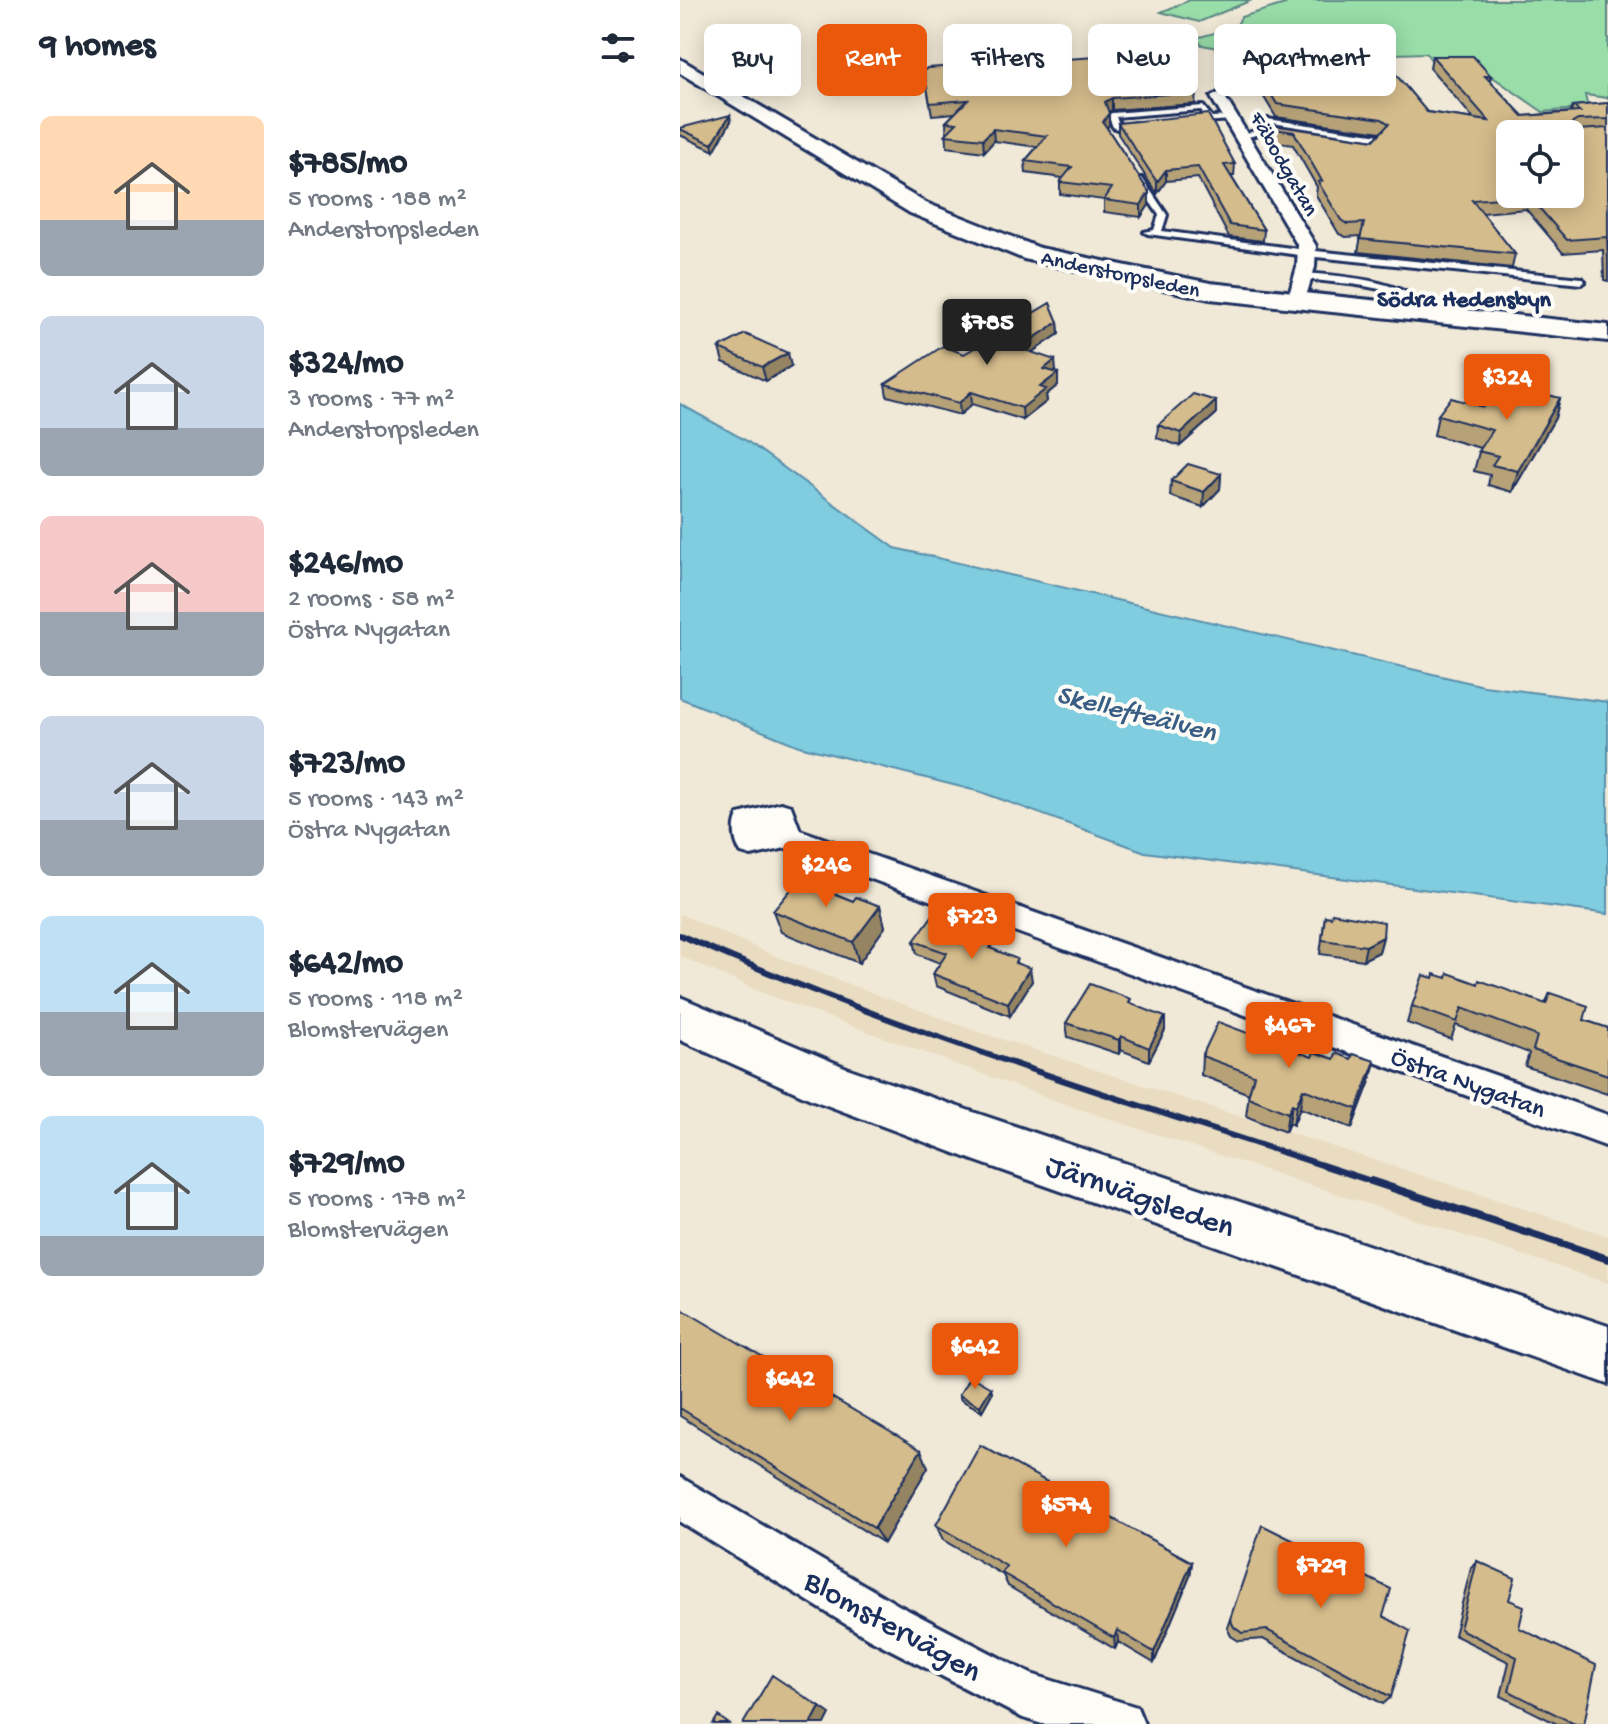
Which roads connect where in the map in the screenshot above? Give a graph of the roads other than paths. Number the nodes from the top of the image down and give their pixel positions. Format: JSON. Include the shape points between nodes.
{"nodes":[{"id":1,"x":680,"y":65,"type":"edge"},
{"id":2,"x":1218,"y":97,"type":"dead end"},
{"id":3,"x":1231,"y":118,"type":"junction"},
{"id":4,"x":1210,"y":120,"type":"junction"},
{"id":5,"x":1179,"y":122,"type":"edge"},
{"id":6,"x":1148,"y":125,"type":"edge"},
{"id":7,"x":1117,"y":127,"type":"junction"},
{"id":8,"x":1262,"y":131,"type":"junction"},
{"id":9,"x":1290,"y":136,"type":"edge"},
{"id":10,"x":1242,"y":137,"type":"junction"},
{"id":11,"x":1116,"y":141,"type":"edge"},
{"id":12,"x":1359,"y":146,"type":"edge"},
{"id":13,"x":1134,"y":171,"type":"edge"},
{"id":14,"x":1306,"y":253,"type":"junction"},
{"id":15,"x":1304,"y":276,"type":"junction"},
{"id":16,"x":1581,"y":281,"type":"dead end"},
{"id":17,"x":1296,"y":302,"type":"junction"},
{"id":18,"x":1438,"y":316,"type":"junction"},
{"id":19,"x":1608,"y":333,"type":"edge"},
{"id":20,"x":787,"y":837,"type":"dead end"},
{"id":21,"x":680,"y":1018,"type":"edge"},
{"id":22,"x":1608,"y":1131,"type":"edge"},
{"id":23,"x":1608,"y":1355,"type":"edge"},
{"id":24,"x":680,"y":1498,"type":"edge"},
{"id":25,"x":1120,"y":1724,"type":"edge"}],
"edges":[{"from":1,"to":17,"type":"main road","name":"Anderstorpsleden","via":[[918,208],[974,232],[1033,254],[1100,270]]},
{"from":2,"to":3,"type":"street","name":"Fäbodgatan"},
{"from":3,"to":4,"type":"lane"},
{"from":3,"to":10,"type":"street","name":"Fäbodgatan"},
{"from":4,"to":5,"type":"lane"},
{"from":4,"to":7,"type":"lane","via":[[1203,108],[1112,115]]},
{"from":6,"to":7,"type":"lane"},
{"from":7,"to":11,"type":"lane","via":[[1110,132]]},
{"from":8,"to":9,"type":"lane"},
{"from":8,"to":10,"type":"lane"},
{"from":8,"to":12,"type":"lane","via":[[1270,121],[1380,137],[1373,148]]},
{"from":10,"to":14,"type":"street","name":"Fäbodgatan","via":[[1307,246]]},
{"from":13,"to":14,"type":"lane","via":[[1163,215],[1152,232]]},
{"from":14,"to":15,"type":"street","name":"Fäbodgatan"},
{"from":14,"to":16,"type":"lane"},
{"from":15,"to":17,"type":"street","name":"Fäbodgatan"},
{"from":15,"to":18,"type":"lane","via":[[1363,280],[1399,290]]},
{"from":17,"to":18,"type":"main road","name":"Anderstorpsleden"},
{"from":18,"to":19,"type":"main road","name":"Anderstorpsleden"},
{"from":20,"to":22,"type":"street","name":"Östra Nygatan"},
{"from":21,"to":23,"type":"main road","name":"Järnvägsleden","via":[[831,1084],[973,1136]]},
{"from":24,"to":25,"type":"street","name":"Blomstervägen","via":[[884,1622],[1023,1695]]}]}
